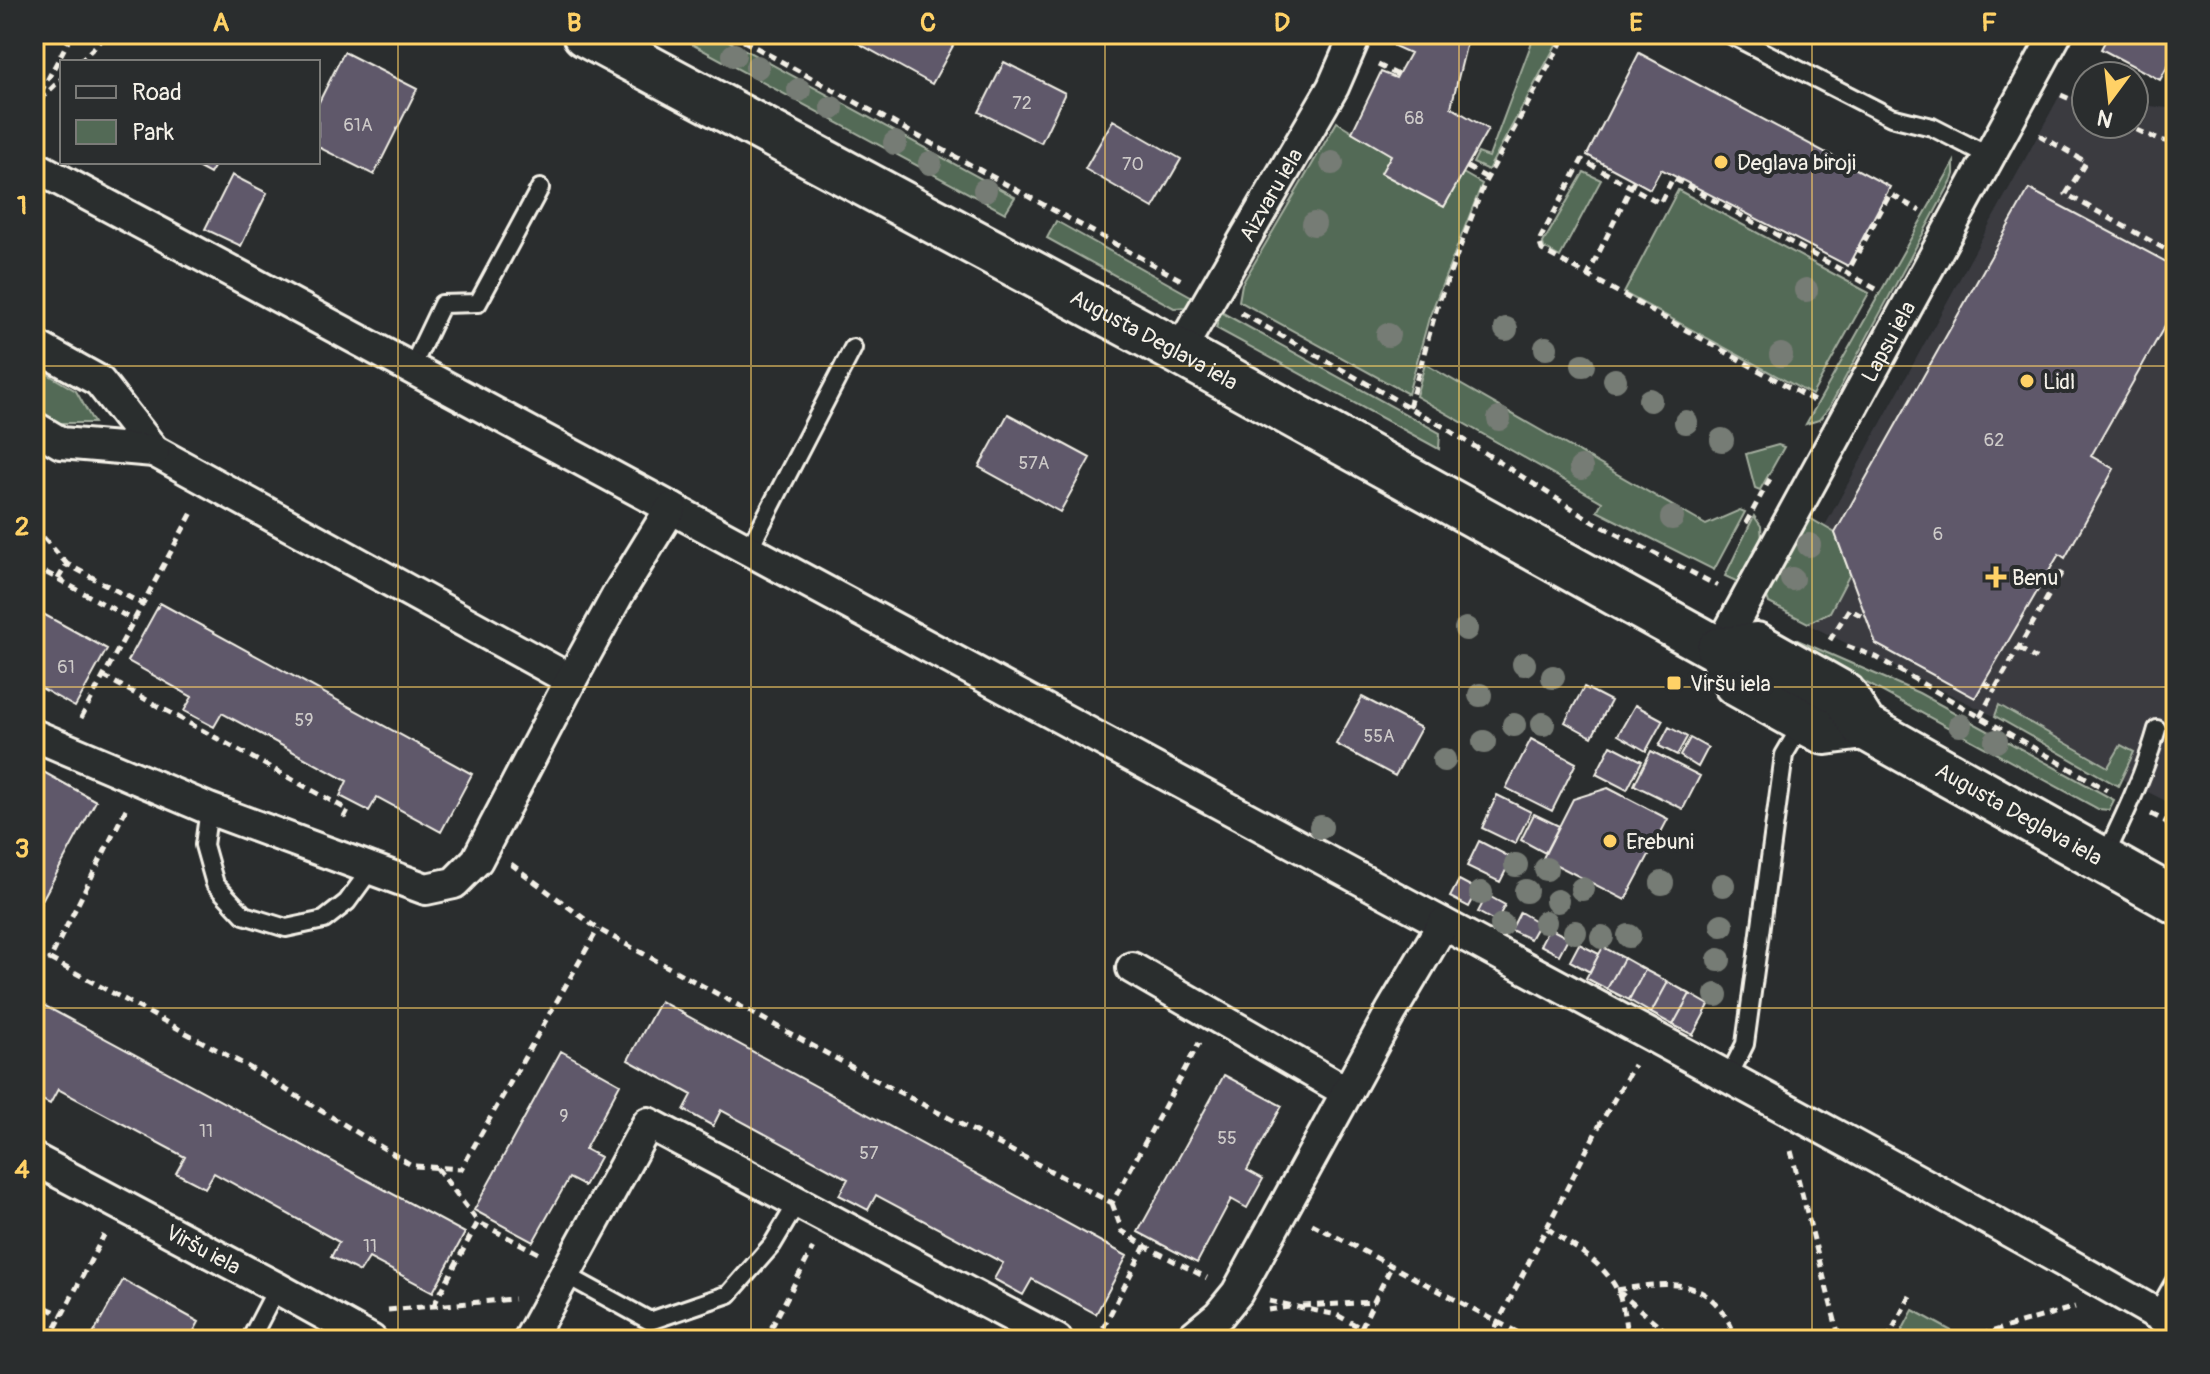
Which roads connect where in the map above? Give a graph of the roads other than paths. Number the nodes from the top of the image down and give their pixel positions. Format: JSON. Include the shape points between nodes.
{"nodes":[{"id":1,"x":585,"y":34,"type":"edge"},
{"id":2,"x":1356,"y":34,"type":"edge"},
{"id":3,"x":1729,"y":34,"type":"edge"},
{"id":4,"x":2056,"y":34,"type":"edge"},
{"id":5,"x":1989,"y":156,"type":"junction"},
{"id":6,"x":34,"y":166,"type":"edge"},
{"id":7,"x":540,"y":188,"type":"dead end"},
{"id":8,"x":34,"y":345,"type":"edge"},
{"id":9,"x":853,"y":348,"type":"dead end"},
{"id":10,"x":1179,"y":352,"type":"junction"},
{"id":11,"x":412,"y":367,"type":"junction"},
{"id":12,"x":34,"y":427,"type":"edge"},
{"id":13,"x":154,"y":451,"type":"junction"},
{"id":14,"x":671,"y":508,"type":"junction"},
{"id":15,"x":749,"y":549,"type":"junction"},
{"id":16,"x":1719,"y":650,"type":"junction"},
{"id":17,"x":571,"y":680,"type":"junction"},
{"id":18,"x":1804,"y":721,"type":"junction"},
{"id":19,"x":1864,"y":727,"type":"junction"},
{"id":20,"x":2157,"y":729,"type":"dead end"},
{"id":21,"x":34,"y":735,"type":"edge"},
{"id":22,"x":209,"y":809,"type":"junction"},
{"id":23,"x":2102,"y":861,"type":"junction"},
{"id":24,"x":371,"y":869,"type":"junction"},
{"id":25,"x":2176,"y":901,"type":"edge"},
{"id":26,"x":1443,"y":924,"type":"junction"},
{"id":27,"x":1132,"y":968,"type":"dead end"},
{"id":28,"x":1729,"y":1076,"type":"junction"},
{"id":29,"x":1347,"y":1092,"type":"junction"},
{"id":30,"x":34,"y":1159,"type":"edge"},
{"id":31,"x":797,"y":1203,"type":"junction"},
{"id":32,"x":2176,"y":1279,"type":"edge"},
{"id":33,"x":563,"y":1280,"type":"junction"},
{"id":34,"x":277,"y":1288,"type":"junction"},
{"id":35,"x":2166,"y":1319,"type":"edge"},
{"id":36,"x":1176,"y":1334,"type":"edge"},
{"id":37,"x":250,"y":1340,"type":"edge"},
{"id":38,"x":371,"y":1340,"type":"edge"},
{"id":39,"x":529,"y":1340,"type":"edge"},
{"id":40,"x":1057,"y":1340,"type":"edge"}],
"edges":[{"from":1,"to":10,"type":"main road","name":"Augusta Deglava iela"},
{"from":2,"to":10,"type":"street","name":"Aizvaru iela","via":[[1333,87]]},
{"from":3,"to":5,"type":"lane","via":[[1891,117],[1932,127]]},
{"from":4,"to":5,"type":"street","name":"Lapsu iela"},
{"from":5,"to":16,"type":"street","name":"Lapsu iela"},
{"from":6,"to":11,"type":"street"},
{"from":7,"to":11,"type":"lane","via":[[478,303],[442,304]]},
{"from":8,"to":13,"type":"street","via":[[99,381]]},
{"from":9,"to":15,"type":"lane"},
{"from":10,"to":16,"type":"main road","name":"Augusta Deglava iela"},
{"from":11,"to":14,"type":"street"},
{"from":12,"to":13,"type":"street","via":[[61,443]]},
{"from":13,"to":17,"type":"street"},
{"from":14,"to":15,"type":"street"},
{"from":14,"to":17,"type":"street"},
{"from":15,"to":26,"type":"street"},
{"from":16,"to":18,"type":"main road","via":[[1736,683]]},
{"from":16,"to":19,"type":"main road","name":"Augusta Deglava iela","via":[[1756,645],[1844,695]]},
{"from":17,"to":24,"type":"street","via":[[477,860],[454,883],[426,889]]},
{"from":18,"to":19,"type":"main road","via":[[1825,732]]},
{"from":18,"to":28,"type":"lane","via":[[1784,755],[1745,1044]]},
{"from":19,"to":23,"type":"main road","name":"Augusta Deglava iela"},
{"from":20,"to":23,"type":"lane","via":[[2148,763]]},
{"from":21,"to":22,"type":"street"},
{"from":22,"to":24,"type":"street"},
{"from":22,"to":24,"type":"lane","via":[[204,845],[215,884],[244,915],[286,928],[324,920],[347,902]]},
{"from":23,"to":25,"type":"main road","name":"Augusta Deglava iela"},
{"from":26,"to":28,"type":"street"},
{"from":26,"to":29,"type":"street"},
{"from":27,"to":29,"type":"street"},
{"from":28,"to":35,"type":"street"},
{"from":29,"to":36,"type":"street","via":[[1228,1304]]},
{"from":30,"to":34,"type":"street","name":"Viršu iela"},
{"from":31,"to":33,"type":"lane","via":[[772,1245],[729,1294],[650,1321]]},
{"from":31,"to":33,"type":"street","via":[[648,1123]]},
{"from":31,"to":40,"type":"street"},
{"from":32,"to":35,"type":"lane"},
{"from":33,"to":39,"type":"street"},
{"from":34,"to":37,"type":"lane"},
{"from":34,"to":38,"type":"street","name":"Viršu iela"}]}
